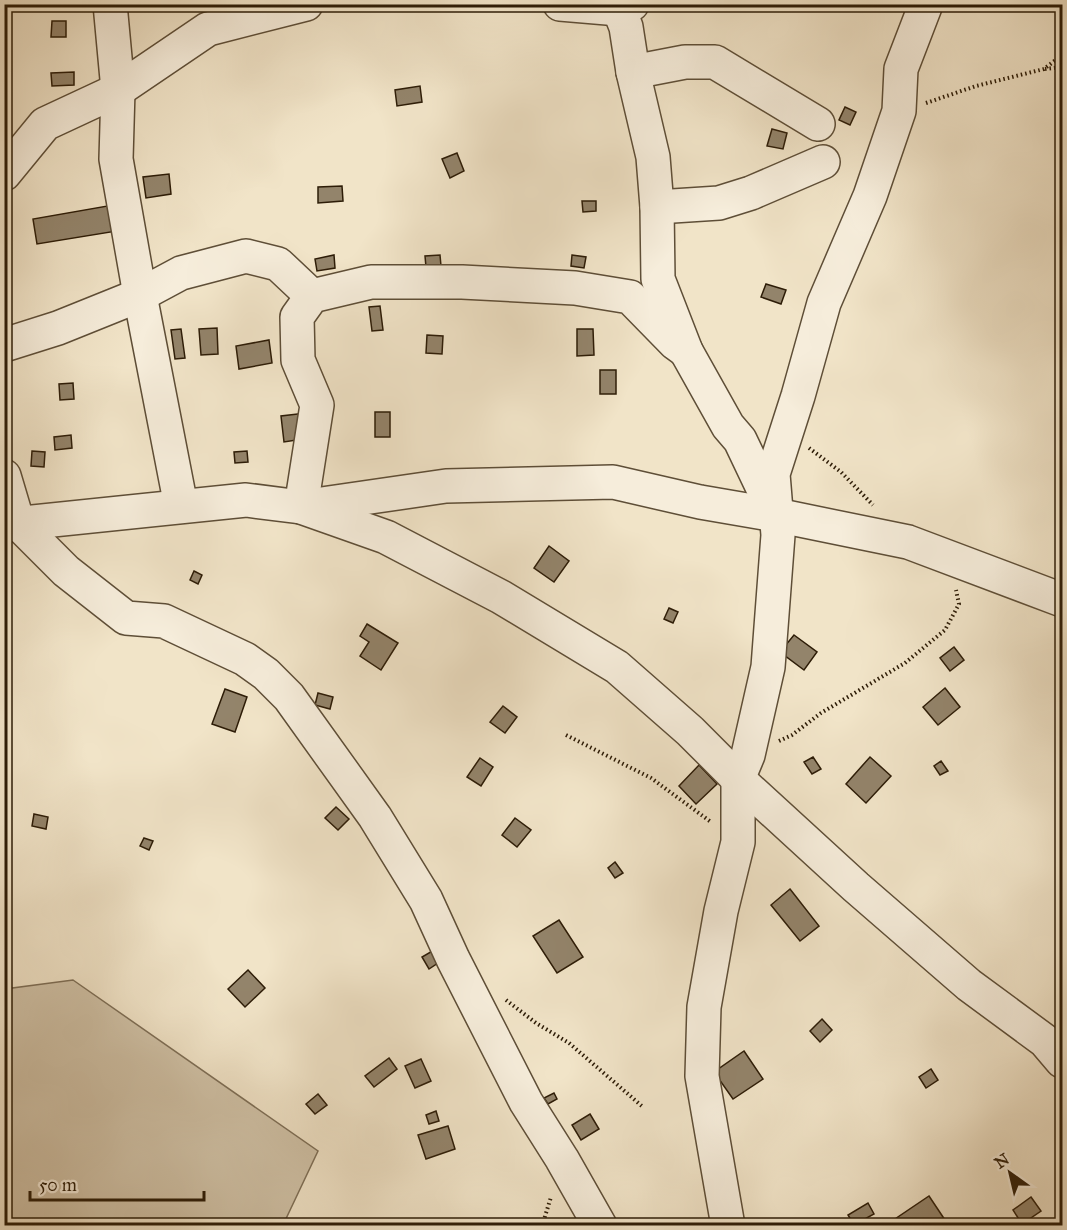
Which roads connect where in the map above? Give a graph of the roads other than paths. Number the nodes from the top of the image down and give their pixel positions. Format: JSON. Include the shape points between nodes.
{"nodes":[{"id":1,"x":110,"y":4,"type":"edge"},
{"id":2,"x":241,"y":4,"type":"edge"},
{"id":3,"x":306,"y":4,"type":"edge"},
{"id":4,"x":560,"y":4,"type":"edge"},
{"id":5,"x":926,"y":4,"type":"edge"},
{"id":6,"x":626,"y":7,"type":"edge"},
{"id":7,"x":208,"y":29,"type":"junction"},
{"id":8,"x":633,"y":72,"type":"junction"},
{"id":9,"x":117,"y":90,"type":"junction"},
{"id":10,"x":818,"y":124,"type":"dead end"},
{"id":11,"x":823,"y":162,"type":"dead end"},
{"id":12,"x":4,"y":174,"type":"edge"},
{"id":13,"x":657,"y":207,"type":"junction"},
{"id":14,"x":140,"y":295,"type":"junction"},
{"id":15,"x":312,"y":296,"type":"junction"},
{"id":16,"x":4,"y":345,"type":"edge"},
{"id":17,"x":686,"y":351,"type":"junction"},
{"id":18,"x":4,"y":476,"type":"edge"},
{"id":19,"x":181,"y":506,"type":"junction"},
{"id":20,"x":301,"y":507,"type":"junction"},
{"id":21,"x":776,"y":515,"type":"junction"},
{"id":22,"x":11,"y":524,"type":"edge"},
{"id":23,"x":1062,"y":600,"type":"edge"},
{"id":24,"x":743,"y":767,"type":"junction"},
{"id":25,"x":1062,"y":1061,"type":"edge"},
{"id":26,"x":600,"y":1226,"type":"edge"},
{"id":27,"x":728,"y":1226,"type":"edge"}],
"edges":[{"from":1,"to":9,"type":"street"},
{"from":2,"to":7,"type":"street"},
{"from":3,"to":7,"type":"street"},
{"from":4,"to":6,"type":"street"},
{"from":5,"to":21,"type":"street","via":[[901,69],[899,111],[870,196],[824,303],[773,474]]},
{"from":6,"to":8,"type":"street"},
{"from":7,"to":9,"type":"street"},
{"from":8,"to":10,"type":"street","via":[[685,62],[716,62]]},
{"from":8,"to":13,"type":"street","via":[[653,157]]},
{"from":9,"to":12,"type":"street","via":[[45,124]]},
{"from":9,"to":14,"type":"street","via":[[116,159]]},
{"from":11,"to":13,"type":"street","via":[[751,193],[719,202]]},
{"from":13,"to":17,"type":"street","via":[[658,279]]},
{"from":14,"to":15,"type":"street","via":[[181,273],[246,256],[278,264]]},
{"from":14,"to":16,"type":"street"},
{"from":14,"to":19,"type":"street"},
{"from":15,"to":17,"type":"street","via":[[371,282],[575,288],[630,297]]},
{"from":15,"to":20,"type":"street","via":[[297,317],[298,360],[317,405]]},
{"from":17,"to":21,"type":"street","via":[[740,440]]},
{"from":18,"to":22,"type":"street"},
{"from":19,"to":20,"type":"street","via":[[246,500]]},
{"from":19,"to":22,"type":"street"},
{"from":20,"to":21,"type":"street","via":[[446,486],[613,482]]},
{"from":20,"to":24,"type":"street","via":[[386,537],[501,597],[617,668],[690,731]]},
{"from":21,"to":23,"type":"street","via":[[908,542]]},
{"from":21,"to":24,"type":"street","via":[[778,546],[768,667]]},
{"from":22,"to":26,"type":"street","via":[[126,618],[164,621],[245,659],[289,697],[375,817],[426,900],[526,1102]]},
{"from":24,"to":25,"type":"street","via":[[856,887],[969,985],[1045,1041]]},
{"from":24,"to":27,"type":"street","via":[[738,842],[710,962],[702,1076]]}]}
